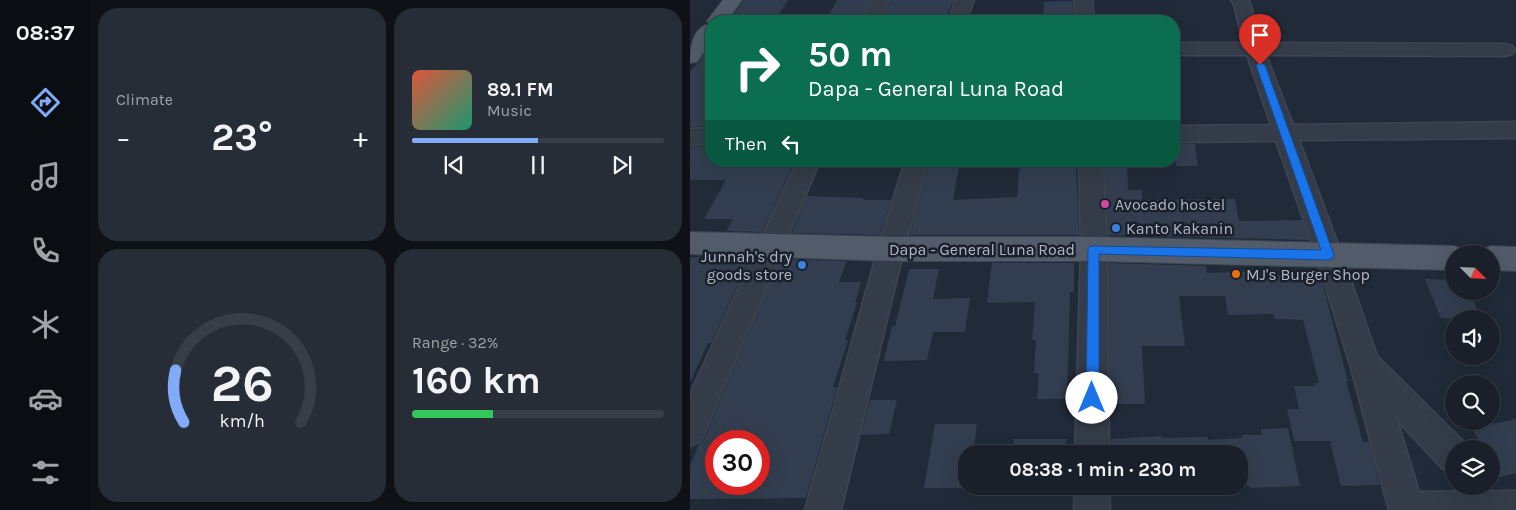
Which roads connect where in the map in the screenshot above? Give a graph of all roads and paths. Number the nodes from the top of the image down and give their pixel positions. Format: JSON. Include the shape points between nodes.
{"nodes":[{"id":1,"x":733,"y":0,"type":"edge"},
{"id":2,"x":880,"y":0,"type":"edge"},
{"id":3,"x":965,"y":0,"type":"edge"},
{"id":4,"x":1083,"y":0,"type":"edge"},
{"id":5,"x":1240,"y":0,"type":"edge"},
{"id":6,"x":722,"y":15,"type":"edge"},
{"id":7,"x":873,"y":15,"type":"edge"},
{"id":8,"x":960,"y":15,"type":"edge"},
{"id":9,"x":1084,"y":15,"type":"edge"},
{"id":10,"x":705,"y":39,"type":"edge"},
{"id":11,"x":1254,"y":48,"type":"junction"},
{"id":12,"x":1180,"y":49,"type":"edge"},
{"id":13,"x":1505,"y":50,"type":"dead end"},
{"id":14,"x":696,"y":54,"type":"edge"},
{"id":15,"x":1516,"y":130,"type":"edge"},
{"id":16,"x":1286,"y":133,"type":"junction"},
{"id":17,"x":1180,"y":134,"type":"edge"},
{"id":18,"x":705,"y":136,"type":"edge"},
{"id":19,"x":690,"y":137,"type":"edge"},
{"id":20,"x":806,"y":167,"type":"edge"},
{"id":21,"x":915,"y":167,"type":"edge"},
{"id":22,"x":1091,"y":167,"type":"edge"},
{"id":23,"x":690,"y":243,"type":"edge"},
{"id":24,"x":771,"y":244,"type":"junction"},
{"id":25,"x":892,"y":249,"type":"junction"},
{"id":26,"x":1094,"y":249,"type":"junction"},
{"id":27,"x":1328,"y":255,"type":"junction"},
{"id":28,"x":1445,"y":258,"type":"edge"},
{"id":29,"x":1500,"y":258,"type":"edge"},
{"id":30,"x":1516,"y":259,"type":"edge"},
{"id":31,"x":1365,"y":365,"type":"junction"},
{"id":32,"x":690,"y":430,"type":"edge"},
{"id":33,"x":1092,"y":445,"type":"edge"},
{"id":34,"x":1445,"y":447,"type":"edge"},
{"id":35,"x":1092,"y":495,"type":"edge"},
{"id":36,"x":1503,"y":503,"type":"edge"},
{"id":37,"x":823,"y":510,"type":"edge"},
{"id":38,"x":1092,"y":510,"type":"edge"},
{"id":39,"x":1407,"y":510,"type":"edge"},
{"id":40,"x":1419,"y":510,"type":"edge"}],
"edges":[{"from":1,"to":6,"type":"main road"},
{"from":2,"to":7,"type":"street"},
{"from":3,"to":8,"type":"street"},
{"from":4,"to":9,"type":"street"},
{"from":5,"to":11,"type":"street"},
{"from":10,"to":14,"type":"main road"},
{"from":11,"to":12,"type":"street"},
{"from":11,"to":13,"type":"street"},
{"from":11,"to":16,"type":"street"},
{"from":15,"to":16,"type":"street"},
{"from":16,"to":17,"type":"street"},
{"from":16,"to":27,"type":"street"},
{"from":18,"to":19,"type":"street"},
{"from":20,"to":24,"type":"street"},
{"from":21,"to":25,"type":"street"},
{"from":22,"to":26,"type":"street"},
{"from":23,"to":24,"type":"main road","name":"Dapa - General Luna Road"},
{"from":24,"to":25,"type":"main road","name":"Dapa - General Luna Road"},
{"from":24,"to":32,"type":"street"},
{"from":25,"to":26,"type":"main road","name":"Dapa - General Luna Road"},
{"from":25,"to":37,"type":"street"},
{"from":26,"to":27,"type":"main road","name":"Dapa - General Luna Road"},
{"from":26,"to":33,"type":"street"},
{"from":27,"to":28,"type":"main road","name":"Dapa - General Luna Road"},
{"from":27,"to":31,"type":"street"},
{"from":29,"to":30,"type":"main road"},
{"from":31,"to":34,"type":"street"},
{"from":31,"to":39,"type":"street"},
{"from":35,"to":38,"type":"street"},
{"from":36,"to":40,"type":"street"}]}
